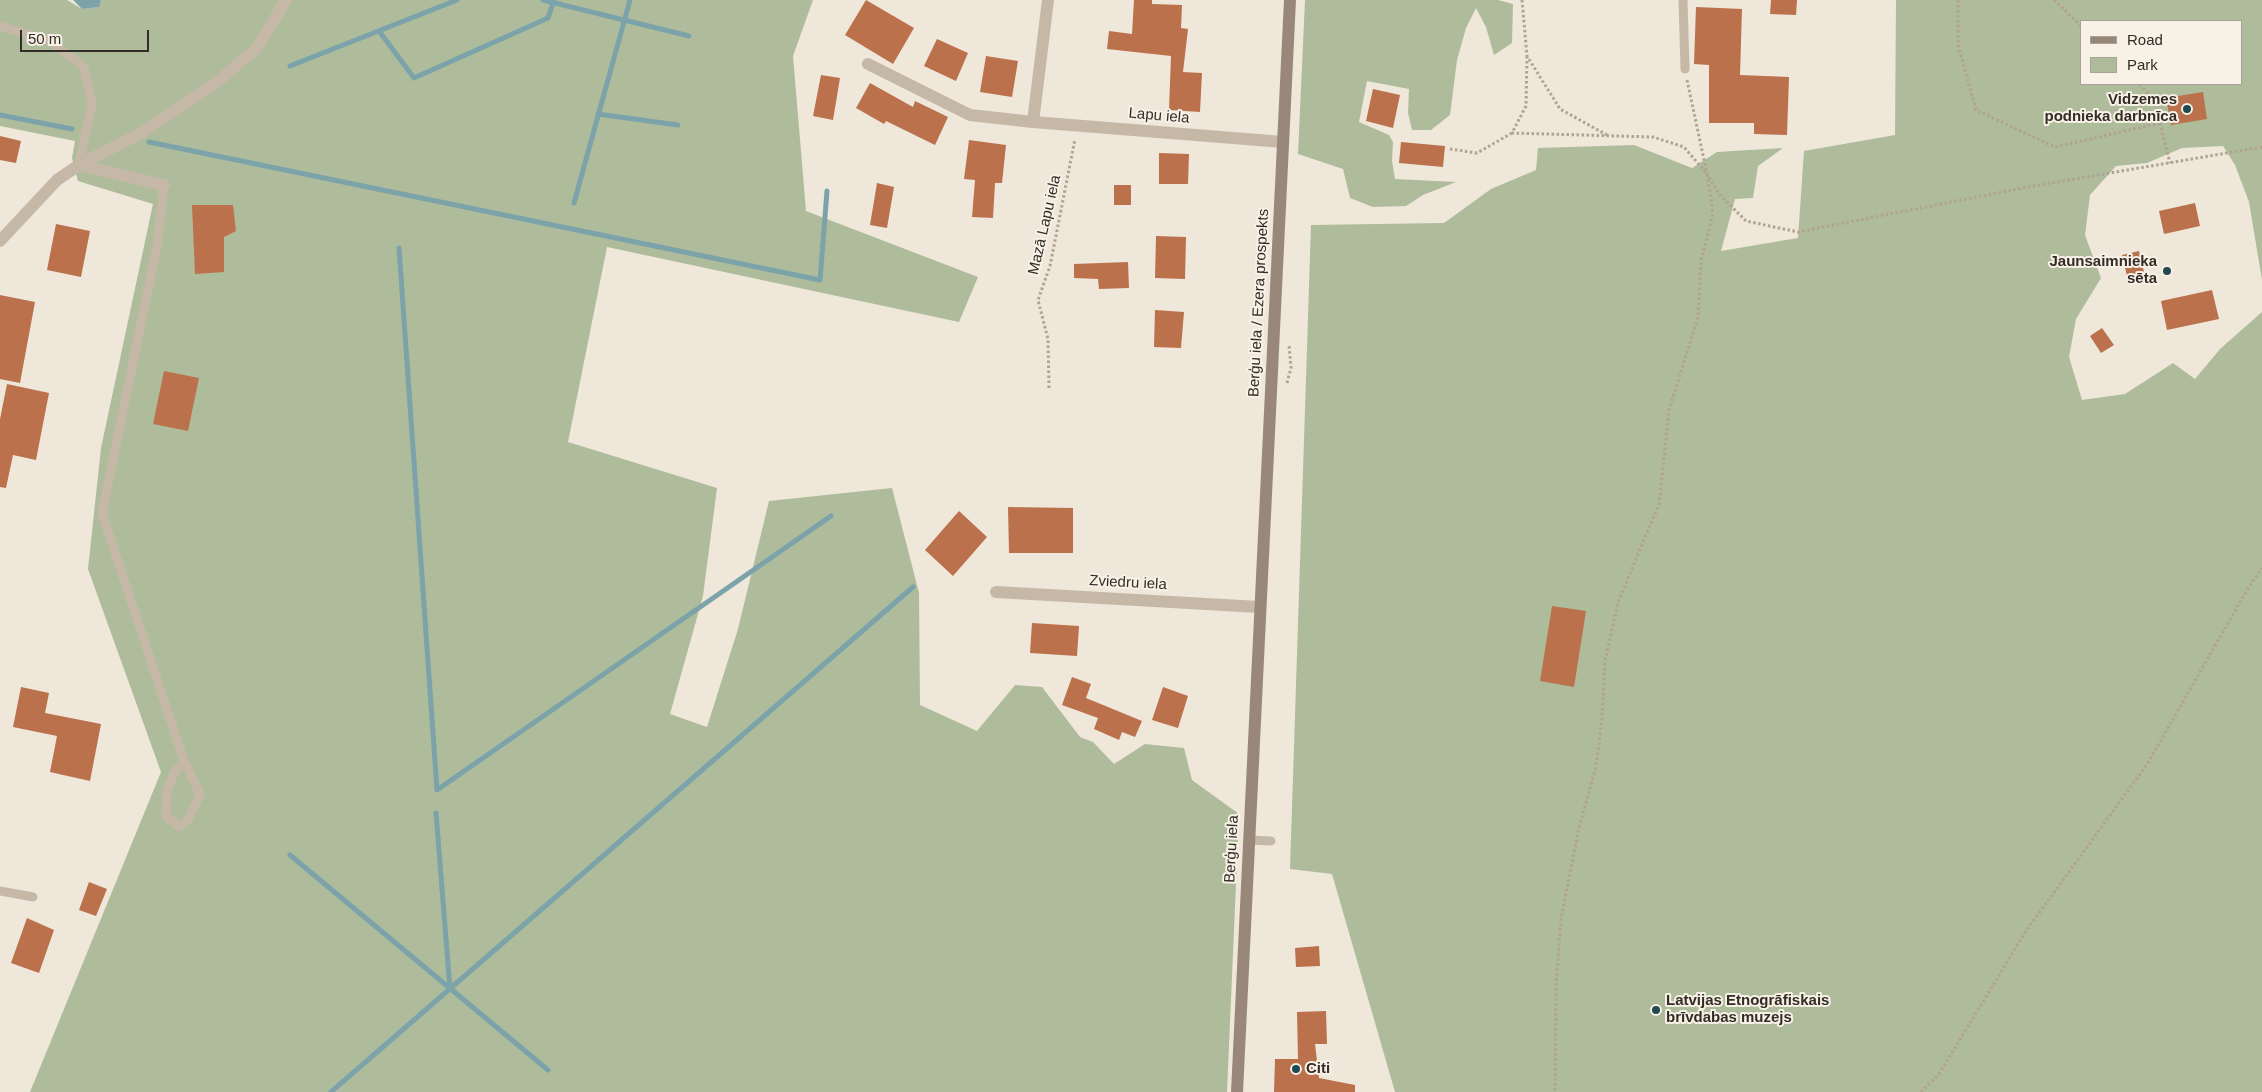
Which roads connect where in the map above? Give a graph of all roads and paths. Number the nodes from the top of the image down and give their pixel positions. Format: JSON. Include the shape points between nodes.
{"nodes":[{"id":1,"x":286,"y":0,"type":"edge"},
{"id":2,"x":1048,"y":0,"type":"edge"},
{"id":3,"x":1290,"y":0,"type":"edge"},
{"id":4,"x":1522,"y":0,"type":"edge"},
{"id":5,"x":1683,"y":0,"type":"edge"},
{"id":6,"x":1958,"y":0,"type":"edge"},
{"id":7,"x":2054,"y":0,"type":"edge"},
{"id":8,"x":2080,"y":25,"type":"edge"},
{"id":9,"x":0,"y":26,"type":"edge"},
{"id":10,"x":1528,"y":56,"type":"junction"},
{"id":11,"x":868,"y":64,"type":"dead end"},
{"id":12,"x":1685,"y":69,"type":"joint"},
{"id":13,"x":2140,"y":85,"type":"edge"},
{"id":14,"x":1033,"y":122,"type":"junction"},
{"id":15,"x":2160,"y":123,"type":"junction"},
{"id":16,"x":1078,"y":126,"type":"junction"},
{"id":17,"x":1512,"y":133,"type":"junction"},
{"id":18,"x":1608,"y":136,"type":"junction"},
{"id":19,"x":1283,"y":142,"type":"junction"},
{"id":20,"x":2262,"y":147,"type":"edge"},
{"id":21,"x":1450,"y":149,"type":"dead end"},
{"id":22,"x":2170,"y":163,"type":"junction"},
{"id":23,"x":79,"y":165,"type":"junction"},
{"id":24,"x":1707,"y":174,"type":"junction"},
{"id":25,"x":164,"y":185,"type":"joint"},
{"id":26,"x":0,"y":241,"type":"edge"},
{"id":27,"x":1049,"y":388,"type":"dead end"},
{"id":28,"x":2262,"y":568,"type":"edge"},
{"id":29,"x":996,"y":592,"type":"dead end"},
{"id":30,"x":1259,"y":607,"type":"junction"},
{"id":31,"x":184,"y":761,"type":"junction"},
{"id":32,"x":1249,"y":840,"type":"junction"},
{"id":33,"x":1271,"y":841,"type":"dead end"},
{"id":34,"x":0,"y":891,"type":"edge"},
{"id":35,"x":33,"y":897,"type":"dead end"},
{"id":36,"x":1238,"y":1092,"type":"edge"},
{"id":37,"x":1555,"y":1092,"type":"edge"},
{"id":38,"x":1921,"y":1092,"type":"edge"}],
"edges":[{"from":1,"to":23,"type":"street","via":[[257,48],[217,82],[141,133]]},
{"from":2,"to":14,"type":"street"},
{"from":3,"to":19,"type":"main road","name":"Berģu iela / Ezera prospekts"},
{"from":4,"to":10,"type":"path"},
{"from":5,"to":12,"type":"lane"},
{"from":6,"to":15,"type":"path","via":[[1958,45],[1976,110],[2055,147]]},
{"from":7,"to":8,"type":"path"},
{"from":9,"to":23,"type":"lane","via":[[50,41],[84,66],[92,104]]},
{"from":10,"to":17,"type":"path","via":[[1526,106]]},
{"from":10,"to":18,"type":"path","via":[[1560,109]]},
{"from":11,"to":14,"type":"street","name":"Lapu iela","via":[[970,115]]},
{"from":12,"to":24,"type":"path"},
{"from":13,"to":15,"type":"path","via":[[2153,98]]},
{"from":14,"to":16,"type":"street","name":"Lapu iela"},
{"from":15,"to":22,"type":"path"},
{"from":16,"to":19,"type":"street","name":"Lapu iela"},
{"from":16,"to":27,"type":"path","name":"Mazā Lapu iela","via":[[1050,266],[1038,300],[1048,339]]},
{"from":17,"to":18,"type":"path"},
{"from":17,"to":21,"type":"path","via":[[1477,153]]},
{"from":18,"to":24,"type":"path","via":[[1653,137],[1684,147]]},
{"from":19,"to":30,"type":"main road","name":"Berģu iela / Ezera prospekts"},
{"from":20,"to":22,"type":"path"},
{"from":22,"to":24,"type":"path","via":[[1798,232],[1746,221],[1720,195]]},
{"from":23,"to":25,"type":"street"},
{"from":23,"to":26,"type":"street","via":[[57,180]]},
{"from":24,"to":37,"type":"path","via":[[1713,214],[1701,262],[1698,317],[1669,410],[1659,504],[1618,602],[1605,661],[1596,766],[1579,828],[1561,919],[1556,986]]},
{"from":25,"to":31,"type":"lane","via":[[157,246],[102,513]]},
{"from":28,"to":38,"type":"path","via":[[2148,764],[2026,931],[1939,1074]]},
{"from":29,"to":30,"type":"street","name":"Zviedru iela"},
{"from":30,"to":32,"type":"main road","name":"Berģu iela"},
{"from":31,"to":31,"type":"lane","via":[[174,772],[167,791],[166,816],[179,827],[188,820],[200,794]]},
{"from":32,"to":33,"type":"lane"},
{"from":32,"to":36,"type":"main road","name":"Berģu iela"},
{"from":34,"to":35,"type":"lane"}]}
